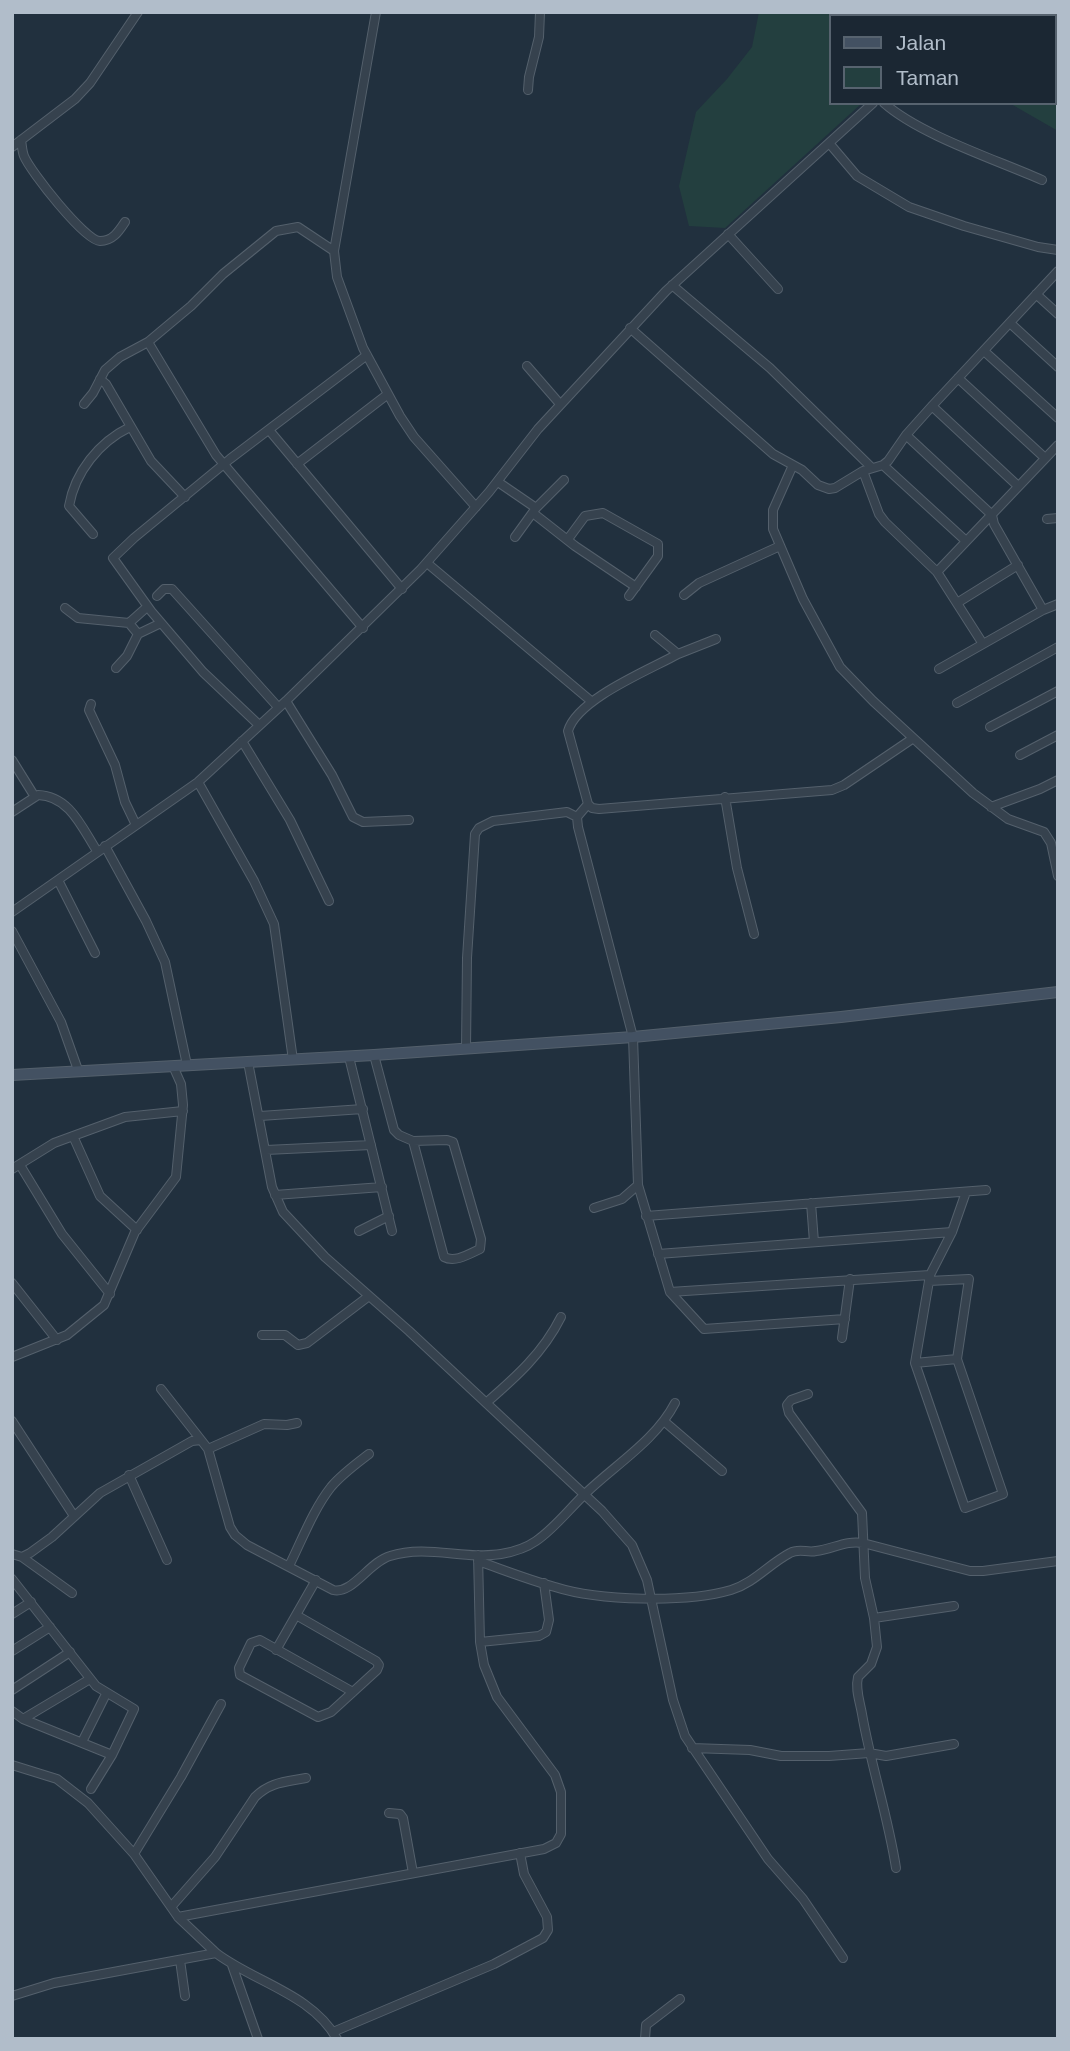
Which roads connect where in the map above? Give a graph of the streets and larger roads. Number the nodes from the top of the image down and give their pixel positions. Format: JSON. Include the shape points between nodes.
{"nodes":[{"id":1,"x":138,"y":12,"type":"edge"},
{"id":2,"x":376,"y":12,"type":"edge"},
{"id":3,"x":540,"y":12,"type":"edge"},
{"id":4,"x":528,"y":90,"type":"dead end"},
{"id":5,"x":871,"y":105,"type":"edge"},
{"id":6,"x":886,"y":105,"type":"edge"},
{"id":7,"x":21,"y":140,"type":"junction"},
{"id":8,"x":829,"y":143,"type":"junction"},
{"id":9,"x":12,"y":147,"type":"edge"},
{"id":10,"x":1042,"y":180,"type":"dead end"},
{"id":11,"x":125,"y":222,"type":"dead end"},
{"id":12,"x":728,"y":234,"type":"junction"},
{"id":13,"x":1058,"y":250,"type":"edge"},
{"id":14,"x":334,"y":251,"type":"junction"},
{"id":15,"x":1058,"y":271,"type":"edge"},
{"id":16,"x":672,"y":285,"type":"junction"},
{"id":17,"x":778,"y":289,"type":"dead end"},
{"id":18,"x":1036,"y":294,"type":"junction"},
{"id":19,"x":1058,"y":314,"type":"edge"},
{"id":20,"x":1010,"y":323,"type":"junction"},
{"id":21,"x":630,"y":328,"type":"junction"},
{"id":22,"x":148,"y":342,"type":"junction"},
{"id":23,"x":984,"y":351,"type":"junction"},
{"id":24,"x":367,"y":355,"type":"junction"},
{"id":25,"x":527,"y":366,"type":"dead end"},
{"id":26,"x":1058,"y":367,"type":"edge"},
{"id":27,"x":958,"y":378,"type":"junction"},
{"id":28,"x":100,"y":379,"type":"junction"},
{"id":29,"x":388,"y":394,"type":"junction"},
{"id":30,"x":84,"y":404,"type":"dead end"},
{"id":31,"x":560,"y":404,"type":"junction"},
{"id":32,"x":932,"y":406,"type":"junction"},
{"id":33,"x":1058,"y":418,"type":"edge"},
{"id":34,"x":130,"y":427,"type":"junction"},
{"id":35,"x":269,"y":430,"type":"junction"},
{"id":36,"x":906,"y":435,"type":"junction"},
{"id":37,"x":1058,"y":446,"type":"edge"},
{"id":38,"x":1045,"y":458,"type":"junction"},
{"id":39,"x":223,"y":464,"type":"junction"},
{"id":40,"x":297,"y":464,"type":"junction"},
{"id":41,"x":793,"y":465,"type":"junction"},
{"id":42,"x":883,"y":465,"type":"junction"},
{"id":43,"x":867,"y":469,"type":"junction"},
{"id":44,"x":565,"y":480,"type":"dead end"},
{"id":45,"x":498,"y":482,"type":"junction"},
{"id":46,"x":1018,"y":486,"type":"junction"},
{"id":47,"x":185,"y":497,"type":"junction"},
{"id":48,"x":476,"y":507,"type":"junction"},
{"id":49,"x":535,"y":511,"type":"junction"},
{"id":50,"x":992,"y":515,"type":"junction"},
{"id":51,"x":1058,"y":518,"type":"edge"},
{"id":52,"x":1047,"y":519,"type":"dead end"},
{"id":53,"x":93,"y":534,"type":"dead end"},
{"id":54,"x":515,"y":537,"type":"dead end"},
{"id":55,"x":568,"y":539,"type":"junction"},
{"id":56,"x":966,"y":541,"type":"junction"},
{"id":57,"x":780,"y":546,"type":"junction"},
{"id":58,"x":427,"y":563,"type":"junction"},
{"id":59,"x":1018,"y":565,"type":"junction"},
{"id":60,"x":937,"y":572,"type":"junction"},
{"id":61,"x":636,"y":587,"type":"junction"},
{"id":62,"x":402,"y":589,"type":"junction"},
{"id":63,"x":684,"y":595,"type":"dead end"},
{"id":64,"x":157,"y":596,"type":"dead end"},
{"id":65,"x":629,"y":596,"type":"dead end"},
{"id":66,"x":957,"y":603,"type":"junction"},
{"id":67,"x":1058,"y":604,"type":"edge"},
{"id":68,"x":147,"y":607,"type":"junction"},
{"id":69,"x":65,"y":608,"type":"dead end"},
{"id":70,"x":1043,"y":610,"type":"junction"},
{"id":71,"x":129,"y":623,"type":"junction"},
{"id":72,"x":161,"y":623,"type":"junction"},
{"id":73,"x":363,"y":628,"type":"junction"},
{"id":74,"x":138,"y":634,"type":"junction"},
{"id":75,"x":655,"y":635,"type":"dead end"},
{"id":76,"x":716,"y":639,"type":"dead end"},
{"id":77,"x":983,"y":644,"type":"junction"},
{"id":78,"x":1058,"y":648,"type":"edge"},
{"id":79,"x":678,"y":654,"type":"junction"},
{"id":80,"x":116,"y":668,"type":"dead end"},
{"id":81,"x":939,"y":668,"type":"dead end"},
{"id":82,"x":1058,"y":691,"type":"edge"},
{"id":83,"x":591,"y":701,"type":"junction"},
{"id":84,"x":957,"y":703,"type":"dead end"},
{"id":85,"x":91,"y":704,"type":"dead end"},
{"id":86,"x":282,"y":704,"type":"junction"},
{"id":87,"x":259,"y":725,"type":"junction"},
{"id":88,"x":990,"y":727,"type":"dead end"},
{"id":89,"x":1058,"y":735,"type":"edge"},
{"id":90,"x":912,"y":739,"type":"junction"},
{"id":91,"x":243,"y":741,"type":"junction"},
{"id":92,"x":1020,"y":755,"type":"dead end"},
{"id":93,"x":12,"y":760,"type":"edge"},
{"id":94,"x":1058,"y":779,"type":"edge"},
{"id":95,"x":198,"y":782,"type":"junction"},
{"id":96,"x":35,"y":797,"type":"junction"},
{"id":97,"x":726,"y":797,"type":"junction"},
{"id":98,"x":587,"y":804,"type":"junction"},
{"id":99,"x":991,"y":807,"type":"junction"},
{"id":100,"x":12,"y":812,"type":"edge"},
{"id":101,"x":577,"y":817,"type":"junction"},
{"id":102,"x":409,"y":820,"type":"dead end"},
{"id":103,"x":136,"y":825,"type":"junction"},
{"id":104,"x":101,"y":849,"type":"junction"},
{"id":105,"x":1058,"y":876,"type":"edge"},
{"id":106,"x":58,"y":880,"type":"junction"},
{"id":107,"x":329,"y":901,"type":"dead end"},
{"id":108,"x":12,"y":912,"type":"edge"},
{"id":109,"x":12,"y":932,"type":"edge"},
{"id":110,"x":754,"y":934,"type":"dead end"},
{"id":111,"x":95,"y":953,"type":"dead end"},
{"id":112,"x":1058,"y":992,"type":"edge"},
{"id":113,"x":633,"y":1037,"type":"junction"},
{"id":114,"x":466,"y":1049,"type":"junction"},
{"id":115,"x":374,"y":1055,"type":"junction"},
{"id":116,"x":349,"y":1057,"type":"junction"},
{"id":117,"x":293,"y":1060,"type":"junction"},
{"id":118,"x":248,"y":1062,"type":"junction"},
{"id":119,"x":187,"y":1065,"type":"junction"},
{"id":120,"x":173,"y":1066,"type":"junction"},
{"id":121,"x":78,"y":1070,"type":"junction"},
{"id":122,"x":12,"y":1075,"type":"edge"},
{"id":123,"x":363,"y":1109,"type":"junction"},
{"id":124,"x":183,"y":1111,"type":"junction"},
{"id":125,"x":260,"y":1116,"type":"junction"},
{"id":126,"x":72,"y":1136,"type":"junction"},
{"id":127,"x":413,"y":1140,"type":"junction"},
{"id":128,"x":371,"y":1145,"type":"junction"},
{"id":129,"x":266,"y":1150,"type":"junction"},
{"id":130,"x":16,"y":1167,"type":"edge"},
{"id":131,"x":638,"y":1185,"type":"junction"},
{"id":132,"x":382,"y":1187,"type":"junction"},
{"id":133,"x":986,"y":1190,"type":"dead end"},
{"id":134,"x":966,"y":1192,"type":"junction"},
{"id":135,"x":275,"y":1195,"type":"junction"},
{"id":136,"x":811,"y":1203,"type":"junction"},
{"id":137,"x":594,"y":1208,"type":"dead end"},
{"id":138,"x":389,"y":1216,"type":"junction"},
{"id":139,"x":646,"y":1216,"type":"junction"},
{"id":140,"x":137,"y":1230,"type":"junction"},
{"id":141,"x":359,"y":1231,"type":"dead end"},
{"id":142,"x":393,"y":1231,"type":"dead end"},
{"id":143,"x":952,"y":1232,"type":"junction"},
{"id":144,"x":814,"y":1242,"type":"junction"},
{"id":145,"x":658,"y":1254,"type":"junction"},
{"id":146,"x":930,"y":1278,"type":"junction"},
{"id":147,"x":850,"y":1279,"type":"junction"},
{"id":148,"x":12,"y":1283,"type":"edge"},
{"id":149,"x":670,"y":1292,"type":"junction"},
{"id":150,"x":110,"y":1294,"type":"junction"},
{"id":151,"x":369,"y":1296,"type":"junction"},
{"id":152,"x":561,"y":1317,"type":"dead end"},
{"id":153,"x":845,"y":1319,"type":"junction"},
{"id":154,"x":262,"y":1335,"type":"dead end"},
{"id":155,"x":842,"y":1338,"type":"dead end"},
{"id":156,"x":57,"y":1340,"type":"junction"},
{"id":157,"x":12,"y":1357,"type":"edge"},
{"id":158,"x":957,"y":1359,"type":"junction"},
{"id":159,"x":915,"y":1363,"type":"junction"},
{"id":160,"x":161,"y":1389,"type":"dead end"},
{"id":161,"x":808,"y":1394,"type":"dead end"},
{"id":162,"x":675,"y":1403,"type":"dead end"},
{"id":163,"x":486,"y":1404,"type":"junction"},
{"id":164,"x":12,"y":1421,"type":"edge"},
{"id":165,"x":665,"y":1422,"type":"junction"},
{"id":166,"x":297,"y":1423,"type":"dead end"},
{"id":167,"x":201,"y":1440,"type":"junction"},
{"id":168,"x":208,"y":1449,"type":"junction"},
{"id":169,"x":369,"y":1454,"type":"dead end"},
{"id":170,"x":722,"y":1471,"type":"dead end"},
{"id":171,"x":129,"y":1475,"type":"junction"},
{"id":172,"x":584,"y":1495,"type":"junction"},
{"id":173,"x":75,"y":1516,"type":"junction"},
{"id":174,"x":863,"y":1543,"type":"junction"},
{"id":175,"x":12,"y":1554,"type":"edge"},
{"id":176,"x":22,"y":1556,"type":"junction"},
{"id":177,"x":478,"y":1558,"type":"junction"},
{"id":178,"x":167,"y":1560,"type":"dead end"},
{"id":179,"x":1058,"y":1561,"type":"edge"},
{"id":180,"x":289,"y":1566,"type":"junction"},
{"id":181,"x":12,"y":1580,"type":"edge"},
{"id":182,"x":316,"y":1580,"type":"junction"},
{"id":183,"x":544,"y":1583,"type":"junction"},
{"id":184,"x":72,"y":1593,"type":"dead end"},
{"id":185,"x":652,"y":1597,"type":"junction"},
{"id":186,"x":31,"y":1602,"type":"junction"},
{"id":187,"x":954,"y":1606,"type":"dead end"},
{"id":188,"x":12,"y":1614,"type":"edge"},
{"id":189,"x":296,"y":1615,"type":"junction"},
{"id":190,"x":874,"y":1618,"type":"junction"},
{"id":191,"x":50,"y":1627,"type":"junction"},
{"id":192,"x":480,"y":1642,"type":"junction"},
{"id":193,"x":276,"y":1650,"type":"junction"},
{"id":194,"x":12,"y":1651,"type":"edge"},
{"id":195,"x":70,"y":1652,"type":"junction"},
{"id":196,"x":90,"y":1679,"type":"junction"},
{"id":197,"x":12,"y":1690,"type":"edge"},
{"id":198,"x":353,"y":1692,"type":"junction"},
{"id":199,"x":106,"y":1694,"type":"junction"},
{"id":200,"x":221,"y":1704,"type":"dead end"},
{"id":201,"x":12,"y":1711,"type":"edge"},
{"id":202,"x":23,"y":1719,"type":"junction"},
{"id":203,"x":82,"y":1742,"type":"junction"},
{"id":204,"x":954,"y":1744,"type":"dead end"},
{"id":205,"x":692,"y":1748,"type":"junction"},
{"id":206,"x":869,"y":1752,"type":"junction"},
{"id":207,"x":112,"y":1755,"type":"junction"},
{"id":208,"x":12,"y":1765,"type":"edge"},
{"id":209,"x":306,"y":1778,"type":"dead end"},
{"id":210,"x":91,"y":1789,"type":"dead end"},
{"id":211,"x":389,"y":1813,"type":"dead end"},
{"id":212,"x":520,"y":1853,"type":"junction"},
{"id":213,"x":134,"y":1854,"type":"junction"},
{"id":214,"x":895,"y":1868,"type":"dead end"},
{"id":215,"x":413,"y":1873,"type":"junction"},
{"id":216,"x":171,"y":1908,"type":"junction"},
{"id":217,"x":178,"y":1917,"type":"junction"},
{"id":218,"x":216,"y":1953,"type":"junction"},
{"id":219,"x":843,"y":1958,"type":"dead end"},
{"id":220,"x":180,"y":1960,"type":"junction"},
{"id":221,"x":232,"y":1965,"type":"junction"},
{"id":222,"x":12,"y":1996,"type":"edge"},
{"id":223,"x":185,"y":1996,"type":"dead end"},
{"id":224,"x":680,"y":1999,"type":"dead end"},
{"id":225,"x":335,"y":2036,"type":"edge"},
{"id":226,"x":258,"y":2039,"type":"edge"},
{"id":227,"x":645,"y":2039,"type":"edge"}],
"edges":[{"from":1,"to":7,"type":"street","via":[[90,83]]},
{"from":2,"to":14,"type":"street"},
{"from":3,"to":4,"type":"street"},
{"from":5,"to":8,"type":"street"},
{"from":6,"to":10,"type":"street","via":[[941,137]]},
{"from":7,"to":9,"type":"street"},
{"from":7,"to":11,"type":"street","via":[[24,156],[75,224],[91,238],[114,237]]},
{"from":8,"to":12,"type":"street"},
{"from":8,"to":13,"type":"street","via":[[857,176],[909,207]]},
{"from":12,"to":16,"type":"street"},
{"from":12,"to":17,"type":"street"},
{"from":14,"to":22,"type":"street","via":[[298,227],[276,231]]},
{"from":14,"to":24,"type":"street","via":[[337,276]]},
{"from":15,"to":18,"type":"street"},
{"from":16,"to":21,"type":"street"},
{"from":16,"to":43,"type":"street","via":[[770,368]]},
{"from":18,"to":19,"type":"street"},
{"from":18,"to":20,"type":"street"},
{"from":20,"to":23,"type":"street"},
{"from":20,"to":26,"type":"street"},
{"from":21,"to":31,"type":"street"},
{"from":21,"to":41,"type":"street","via":[[773,454]]},
{"from":22,"to":28,"type":"street","via":[[120,357]]},
{"from":22,"to":39,"type":"street"},
{"from":23,"to":27,"type":"street"},
{"from":23,"to":33,"type":"street"},
{"from":24,"to":29,"type":"street"},
{"from":24,"to":35,"type":"street"},
{"from":25,"to":31,"type":"street"},
{"from":27,"to":32,"type":"street"},
{"from":27,"to":38,"type":"street"},
{"from":28,"to":30,"type":"street"},
{"from":28,"to":34,"type":"street"},
{"from":29,"to":40,"type":"street"},
{"from":29,"to":48,"type":"street","via":[[414,437]]},
{"from":31,"to":45,"type":"street"},
{"from":32,"to":36,"type":"street"},
{"from":32,"to":46,"type":"street"},
{"from":34,"to":47,"type":"street","via":[[151,461]]},
{"from":34,"to":53,"type":"street","via":[[101,446],[72,487],[69,506]]},
{"from":35,"to":39,"type":"street"},
{"from":35,"to":40,"type":"street"},
{"from":36,"to":42,"type":"street"},
{"from":36,"to":50,"type":"street"},
{"from":37,"to":38,"type":"street"},
{"from":38,"to":46,"type":"street"},
{"from":39,"to":47,"type":"street"},
{"from":39,"to":73,"type":"street"},
{"from":40,"to":62,"type":"street"},
{"from":41,"to":43,"type":"street","via":[[829,489]]},
{"from":41,"to":57,"type":"street","via":[[773,510],[773,529]]},
{"from":42,"to":43,"type":"street"},
{"from":42,"to":56,"type":"street"},
{"from":43,"to":60,"type":"street","via":[[879,514]]},
{"from":44,"to":49,"type":"street"},
{"from":45,"to":48,"type":"street"},
{"from":45,"to":49,"type":"street"},
{"from":46,"to":50,"type":"street"},
{"from":47,"to":68,"type":"street","via":[[113,558]]},
{"from":48,"to":58,"type":"street"},
{"from":49,"to":54,"type":"street"},
{"from":49,"to":55,"type":"street"},
{"from":50,"to":56,"type":"street"},
{"from":50,"to":59,"type":"street"},
{"from":51,"to":52,"type":"street"},
{"from":55,"to":61,"type":"street"},
{"from":55,"to":61,"type":"street","via":[[585,516],[603,513],[658,544],[658,556]]},
{"from":56,"to":60,"type":"street"},
{"from":57,"to":63,"type":"street","via":[[699,583]]},
{"from":57,"to":90,"type":"street","via":[[840,667]]},
{"from":58,"to":62,"type":"street"},
{"from":58,"to":83,"type":"street"},
{"from":59,"to":66,"type":"street"},
{"from":59,"to":70,"type":"street"},
{"from":60,"to":66,"type":"street"},
{"from":61,"to":65,"type":"street"},
{"from":62,"to":73,"type":"street"},
{"from":64,"to":86,"type":"street","via":[[172,589]]},
{"from":66,"to":77,"type":"street"},
{"from":67,"to":70,"type":"street"},
{"from":68,"to":71,"type":"street"},
{"from":68,"to":72,"type":"street"},
{"from":69,"to":71,"type":"street","via":[[78,618]]},
{"from":70,"to":77,"type":"street"},
{"from":71,"to":74,"type":"street"},
{"from":72,"to":74,"type":"street"},
{"from":72,"to":87,"type":"street","via":[[203,672]]},
{"from":73,"to":86,"type":"street"},
{"from":74,"to":80,"type":"street"},
{"from":75,"to":79,"type":"street"},
{"from":76,"to":79,"type":"street"},
{"from":77,"to":81,"type":"street"},
{"from":78,"to":84,"type":"street"},
{"from":79,"to":83,"type":"street"},
{"from":82,"to":88,"type":"street"},
{"from":83,"to":98,"type":"street","via":[[571,721],[568,731]]},
{"from":85,"to":103,"type":"street","via":[[89,710]]},
{"from":86,"to":87,"type":"street"},
{"from":86,"to":102,"type":"street","via":[[332,775],[353,817],[363,822]]},
{"from":87,"to":91,"type":"street"},
{"from":89,"to":92,"type":"street"},
{"from":90,"to":97,"type":"street","via":[[838,789]]},
{"from":90,"to":99,"type":"street"},
{"from":91,"to":95,"type":"street"},
{"from":91,"to":107,"type":"street","via":[[290,820]]},
{"from":93,"to":96,"type":"street"},
{"from":94,"to":99,"type":"street"},
{"from":95,"to":103,"type":"street"},
{"from":95,"to":117,"type":"street","via":[[274,925]]},
{"from":96,"to":100,"type":"street"},
{"from":96,"to":104,"type":"street","via":[[53,797],[64,803]]},
{"from":97,"to":98,"type":"street","via":[[599,809]]},
{"from":97,"to":110,"type":"street"},
{"from":98,"to":101,"type":"street"},
{"from":99,"to":105,"type":"street","via":[[1044,832]]},
{"from":101,"to":113,"type":"street"},
{"from":101,"to":114,"type":"street","via":[[567,813],[493,821],[475,834]]},
{"from":103,"to":104,"type":"street"},
{"from":104,"to":106,"type":"street"},
{"from":104,"to":119,"type":"street","via":[[146,921],[165,962]]},
{"from":106,"to":108,"type":"street"},
{"from":106,"to":111,"type":"street"},
{"from":109,"to":121,"type":"street","via":[[61,1022]]},
{"from":112,"to":113,"type":"street"},
{"from":113,"to":114,"type":"street"},
{"from":113,"to":131,"type":"street"},
{"from":114,"to":115,"type":"street"},
{"from":115,"to":116,"type":"street"},
{"from":115,"to":127,"type":"street","via":[[394,1129]]},
{"from":116,"to":117,"type":"street"},
{"from":116,"to":123,"type":"street"},
{"from":117,"to":118,"type":"street"},
{"from":118,"to":119,"type":"street"},
{"from":118,"to":125,"type":"street"},
{"from":119,"to":120,"type":"street"},
{"from":120,"to":121,"type":"street"},
{"from":120,"to":124,"type":"street","via":[[181,1084]]},
{"from":121,"to":122,"type":"street"},
{"from":123,"to":125,"type":"street"},
{"from":123,"to":128,"type":"street"},
{"from":124,"to":126,"type":"street","via":[[125,1117]]},
{"from":124,"to":140,"type":"street","via":[[176,1177]]},
{"from":125,"to":129,"type":"street"},
{"from":126,"to":130,"type":"street"},
{"from":126,"to":140,"type":"street","via":[[100,1196]]},
{"from":127,"to":127,"type":"street","via":[[444,1256],[453,1259],[480,1249],[453,1142]]},
{"from":128,"to":129,"type":"street"},
{"from":128,"to":132,"type":"street"},
{"from":129,"to":135,"type":"street"},
{"from":130,"to":150,"type":"street"},
{"from":131,"to":137,"type":"street","via":[[622,1199]]},
{"from":131,"to":139,"type":"street"},
{"from":132,"to":135,"type":"street"},
{"from":132,"to":138,"type":"street"},
{"from":133,"to":134,"type":"street"},
{"from":134,"to":136,"type":"street"},
{"from":134,"to":143,"type":"street"},
{"from":135,"to":151,"type":"street","via":[[304,1236]]},
{"from":136,"to":139,"type":"street"},
{"from":136,"to":144,"type":"street"},
{"from":138,"to":141,"type":"street"},
{"from":138,"to":142,"type":"street"},
{"from":139,"to":145,"type":"street"},
{"from":140,"to":150,"type":"street"},
{"from":143,"to":144,"type":"street"},
{"from":143,"to":146,"type":"street"},
{"from":144,"to":145,"type":"street"},
{"from":145,"to":149,"type":"street"},
{"from":146,"to":147,"type":"street"},
{"from":146,"to":158,"type":"street","via":[[969,1279]]},
{"from":146,"to":159,"type":"street"},
{"from":147,"to":149,"type":"street"},
{"from":147,"to":153,"type":"street"},
{"from":148,"to":156,"type":"street"},
{"from":149,"to":153,"type":"street","via":[[704,1329]]},
{"from":150,"to":156,"type":"street","via":[[96,1314]]},
{"from":151,"to":154,"type":"street","via":[[307,1343],[298,1345],[285,1335]]},
{"from":151,"to":163,"type":"street"},
{"from":152,"to":163,"type":"street","via":[[533,1360]]},
{"from":153,"to":155,"type":"street"},
{"from":156,"to":157,"type":"street"},
{"from":158,"to":159,"type":"street"},
{"from":158,"to":159,"type":"street","via":[[1003,1494],[965,1508]]},
{"from":160,"to":167,"type":"street"},
{"from":161,"to":174,"type":"street","via":[[791,1400],[789,1413],[862,1513]]},
{"from":162,"to":165,"type":"street"},
{"from":163,"to":172,"type":"street"},
{"from":164,"to":173,"type":"street"},
{"from":165,"to":170,"type":"street"},
{"from":165,"to":172,"type":"street"},
{"from":166,"to":168,"type":"street","via":[[264,1424]]},
{"from":167,"to":168,"type":"street"},
{"from":167,"to":171,"type":"street"},
{"from":168,"to":180,"type":"street","via":[[235,1535]]},
{"from":169,"to":180,"type":"street","via":[[332,1486]]},
{"from":171,"to":173,"type":"street"},
{"from":171,"to":178,"type":"street"},
{"from":172,"to":177,"type":"street","via":[[534,1543]]},
{"from":172,"to":185,"type":"street","via":[[632,1545]]},
{"from":173,"to":176,"type":"street"},
{"from":174,"to":179,"type":"street","via":[[970,1571]]},
{"from":174,"to":185,"type":"street","via":[[815,1552],[796,1550],[733,1589]]},
{"from":174,"to":190,"type":"street"},
{"from":175,"to":176,"type":"street"},
{"from":176,"to":184,"type":"street"},
{"from":177,"to":182,"type":"street","via":[[441,1550],[407,1551],[373,1564],[345,1590],[334,1590]]},
{"from":177,"to":183,"type":"street"},
{"from":177,"to":192,"type":"street"},
{"from":180,"to":182,"type":"street"},
{"from":181,"to":186,"type":"street"},
{"from":182,"to":189,"type":"street"},
{"from":183,"to":185,"type":"street","via":[[604,1596]]},
{"from":183,"to":192,"type":"street","via":[[546,1632]]},
{"from":185,"to":205,"type":"street","via":[[673,1700]]},
{"from":186,"to":188,"type":"street"},
{"from":186,"to":191,"type":"street"},
{"from":187,"to":190,"type":"street"},
{"from":189,"to":193,"type":"street"},
{"from":189,"to":198,"type":"street","via":[[378,1663],[377,1670]]},
{"from":190,"to":206,"type":"street","via":[[876,1654],[856,1681]]},
{"from":191,"to":194,"type":"street"},
{"from":191,"to":195,"type":"street"},
{"from":192,"to":212,"type":"street","via":[[492,1687],[555,1775],[561,1792],[561,1834],[556,1843]]},
{"from":193,"to":198,"type":"street"},
{"from":193,"to":198,"type":"street","via":[[264,1641],[253,1641],[240,1675],[318,1717]]},
{"from":195,"to":196,"type":"street"},
{"from":195,"to":197,"type":"street"},
{"from":196,"to":199,"type":"street"},
{"from":196,"to":202,"type":"street"},
{"from":199,"to":203,"type":"street"},
{"from":199,"to":207,"type":"street","via":[[134,1711]]},
{"from":200,"to":213,"type":"street"},
{"from":201,"to":202,"type":"street"},
{"from":202,"to":203,"type":"street"},
{"from":203,"to":207,"type":"street"},
{"from":204,"to":206,"type":"street","via":[[895,1755]]},
{"from":205,"to":206,"type":"street","via":[[781,1756]]},
{"from":205,"to":219,"type":"street"},
{"from":206,"to":214,"type":"street"},
{"from":207,"to":210,"type":"street"},
{"from":208,"to":213,"type":"street","via":[[57,1779],[88,1803]]},
{"from":209,"to":216,"type":"street","via":[[263,1789],[215,1857]]},
{"from":211,"to":215,"type":"street","via":[[403,1818]]},
{"from":212,"to":215,"type":"street"},
{"from":212,"to":225,"type":"street","via":[[524,1874],[547,1917],[543,1938]]},
{"from":213,"to":216,"type":"street"},
{"from":215,"to":217,"type":"street"},
{"from":216,"to":217,"type":"street"},
{"from":217,"to":218,"type":"street"},
{"from":218,"to":220,"type":"street"},
{"from":218,"to":221,"type":"street"},
{"from":220,"to":222,"type":"street","via":[[54,1983]]},
{"from":220,"to":223,"type":"street"},
{"from":221,"to":225,"type":"street","via":[[309,2008]]},
{"from":221,"to":226,"type":"street"},
{"from":224,"to":227,"type":"street","via":[[646,2025]]}]}
